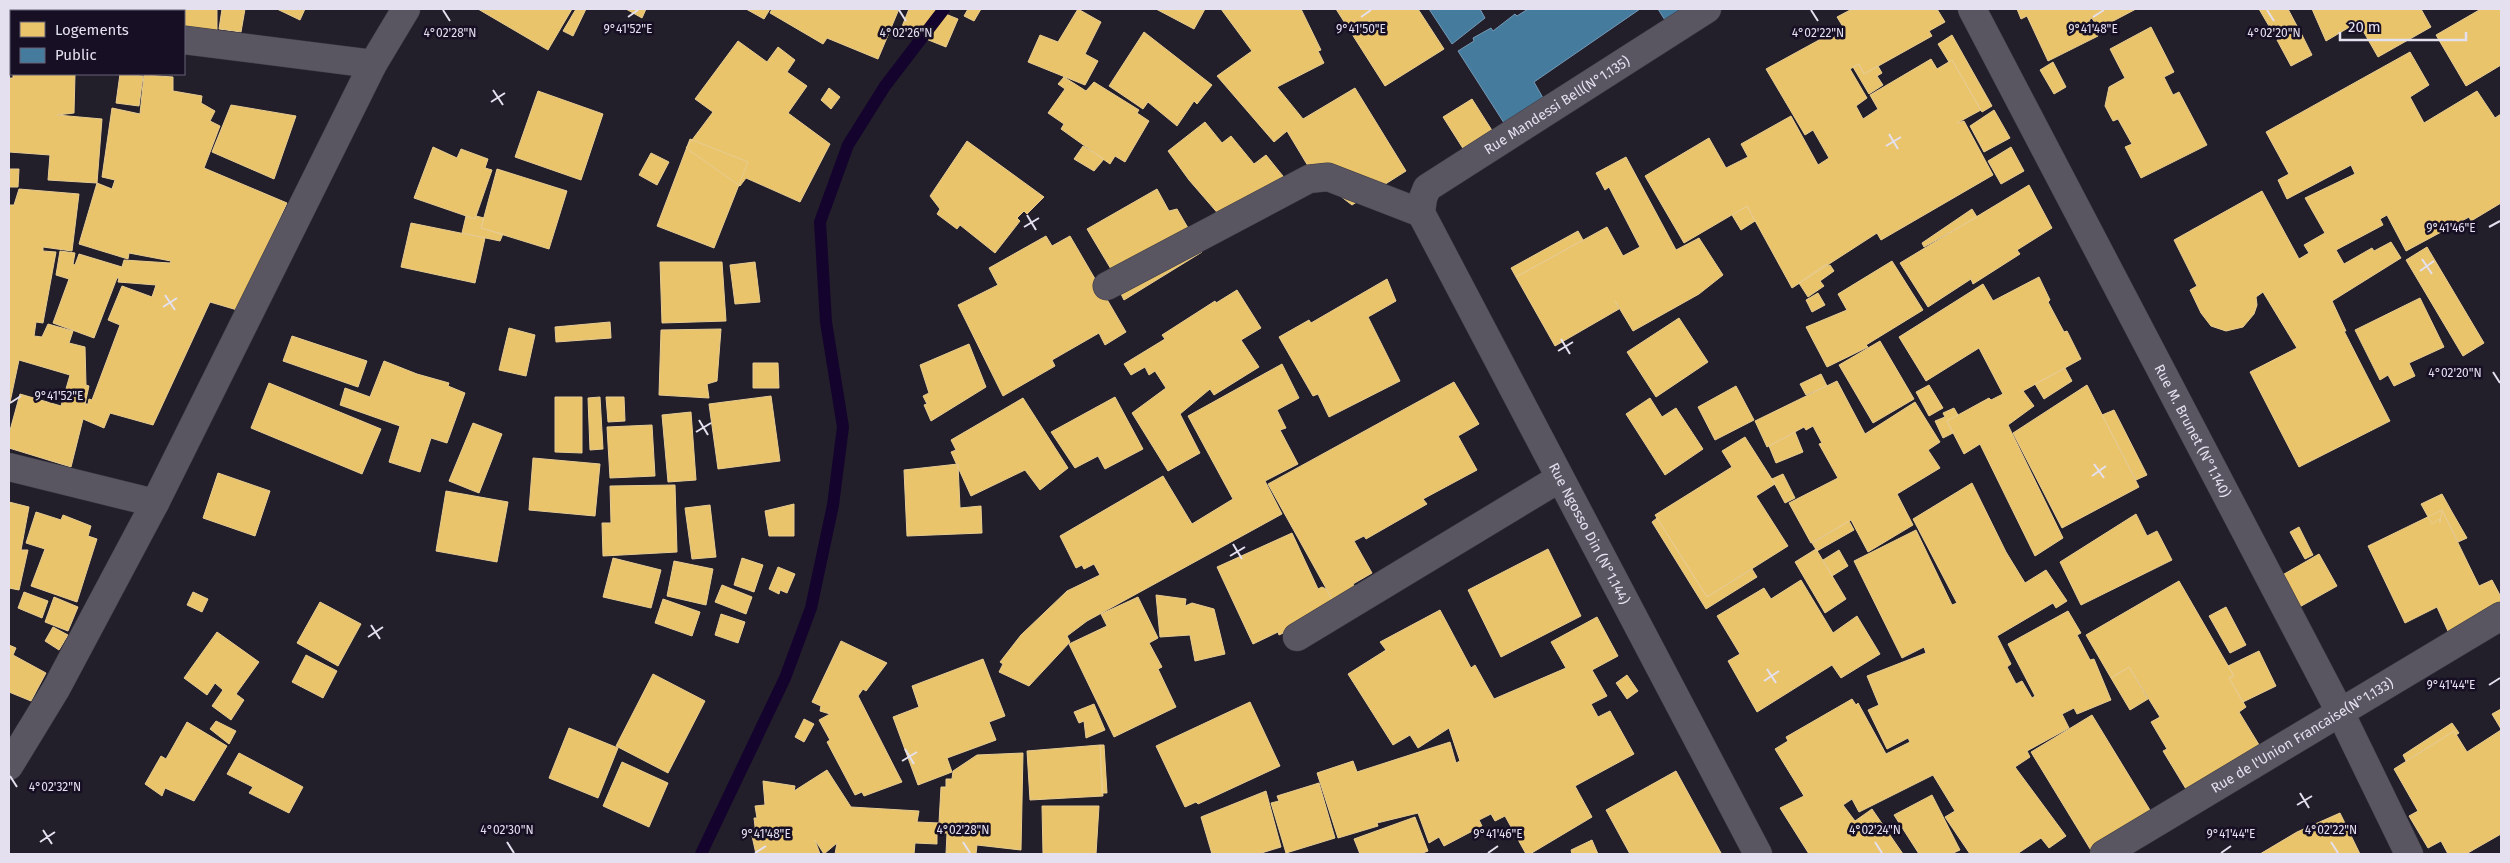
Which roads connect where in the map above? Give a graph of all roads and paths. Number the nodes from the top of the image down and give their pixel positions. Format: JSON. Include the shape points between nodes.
{"nodes":[{"id":1,"x":406,"y":9,"type":"edge"},
{"id":2,"x":1707,"y":9,"type":"edge"},
{"id":3,"x":1972,"y":9,"type":"edge"},
{"id":4,"x":185,"y":40,"type":"edge"},
{"id":5,"x":372,"y":64,"type":"junction"},
{"id":6,"x":1421,"y":212,"type":"junction"},
{"id":7,"x":1107,"y":286,"type":"dead end"},
{"id":8,"x":9,"y":467,"type":"edge"},
{"id":9,"x":1560,"y":478,"type":"junction"},
{"id":10,"x":155,"y":503,"type":"junction"},
{"id":11,"x":2501,"y":616,"type":"edge"},
{"id":12,"x":1297,"y":637,"type":"dead end"},
{"id":13,"x":2340,"y":712,"type":"junction"},
{"id":14,"x":9,"y":766,"type":"edge"},
{"id":15,"x":1758,"y":854,"type":"edge"},
{"id":16,"x":2104,"y":854,"type":"edge"},
{"id":17,"x":2409,"y":854,"type":"edge"}],
"edges":[{"from":1,"to":5,"type":"street"},
{"from":2,"to":6,"type":"street","name":"Rue Mandessi Bell(N°1.135)","via":[[1428,188],[1422,198]]},
{"from":3,"to":13,"type":"street","name":"Rue M. Brunet (N°1.140)"},
{"from":4,"to":5,"type":"street"},
{"from":5,"to":10,"type":"street"},
{"from":6,"to":7,"type":"street","via":[[1328,177],[1309,179]]},
{"from":6,"to":9,"type":"street","name":"Rue Ngosso Din (N°1.144)"},
{"from":8,"to":10,"type":"street"},
{"from":9,"to":12,"type":"street"},
{"from":9,"to":15,"type":"street","name":"Rue Ngosso Din (N°1.144)"},
{"from":10,"to":14,"type":"street","via":[[56,688]]},
{"from":11,"to":13,"type":"street","name":"Rue de l'Union Francaise(N°1.133)"},
{"from":13,"to":16,"type":"street","name":"Rue de l'Union Francaise(N°1.133)"},
{"from":13,"to":17,"type":"street","name":"Rue M. Brunet (N°1.140)"}]}
